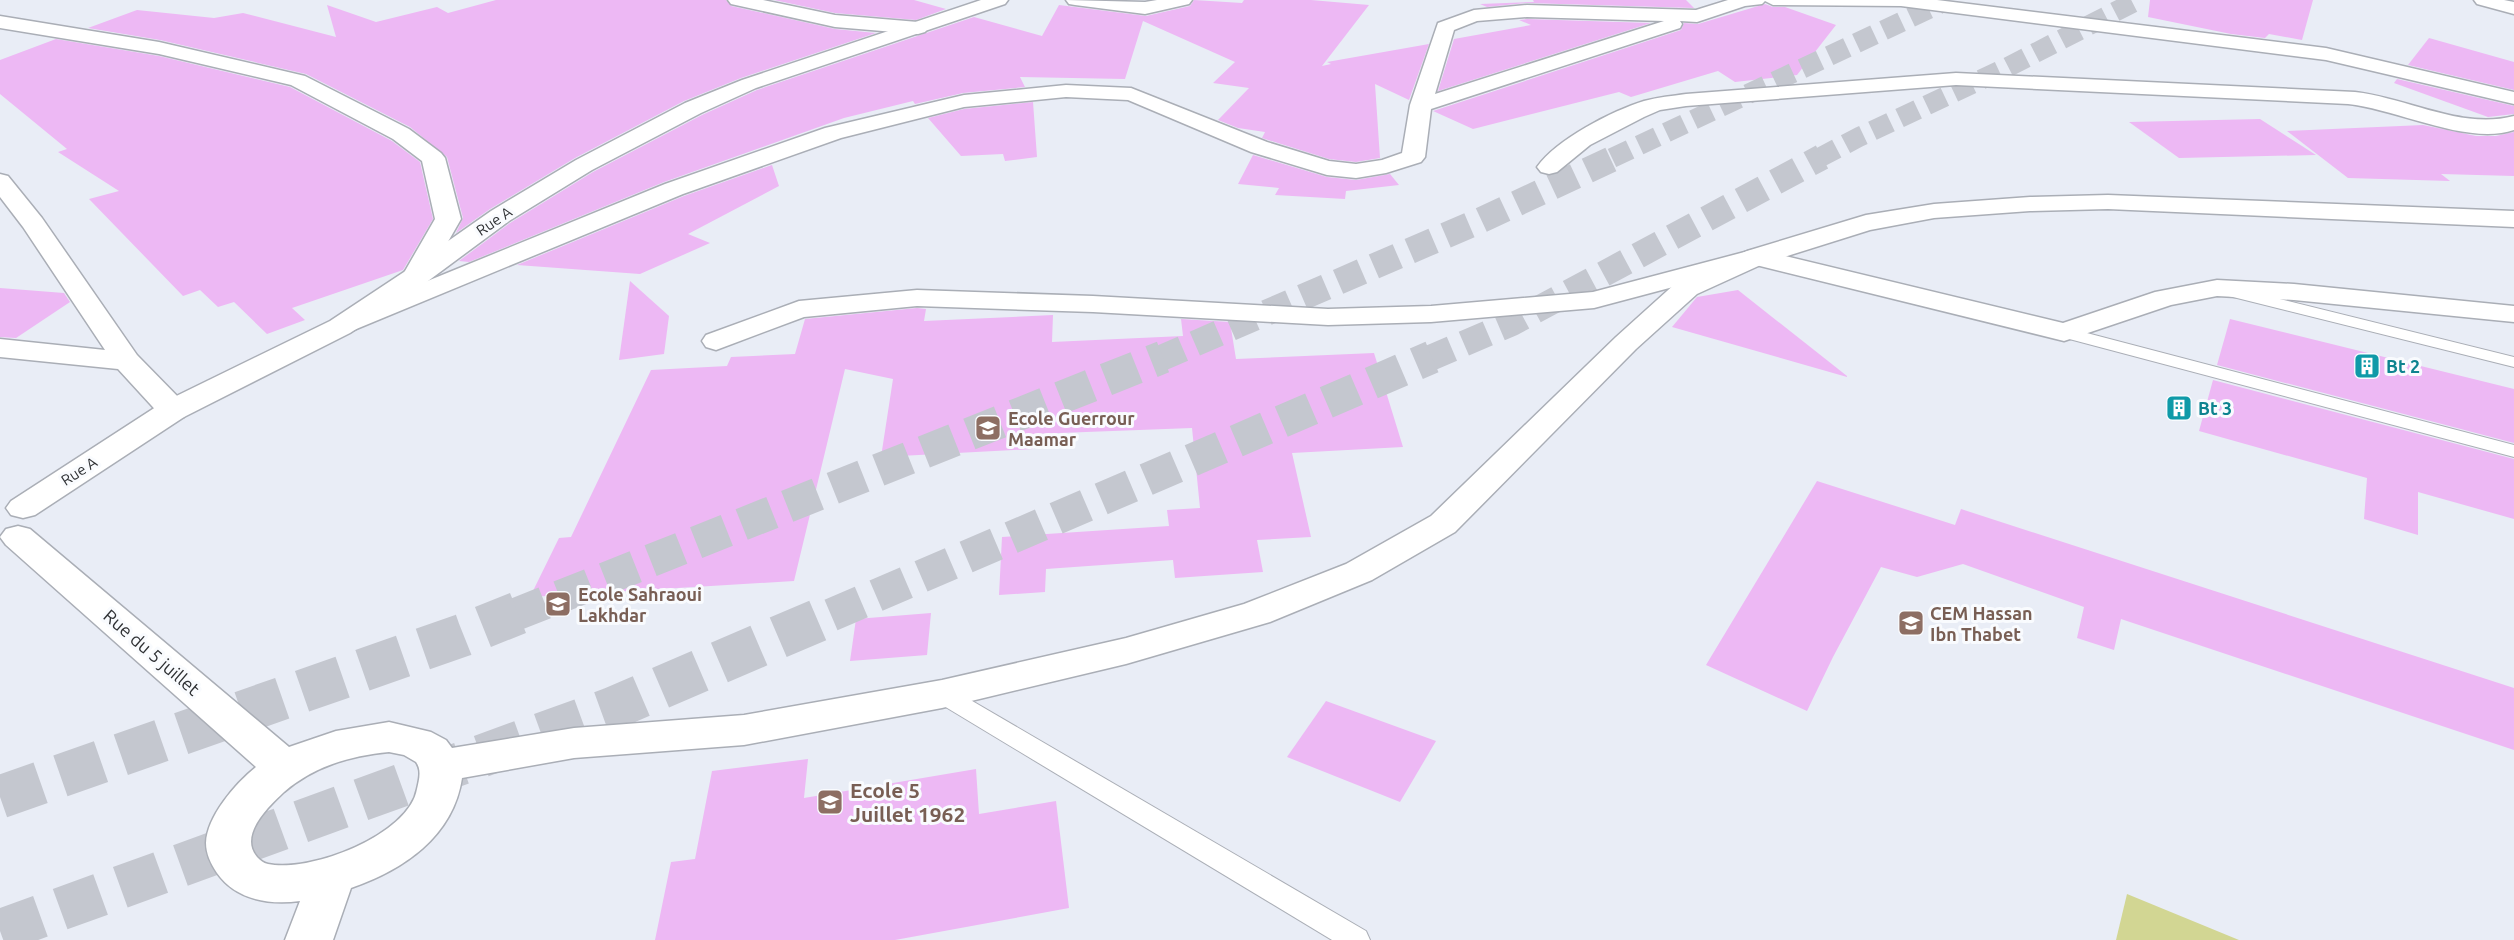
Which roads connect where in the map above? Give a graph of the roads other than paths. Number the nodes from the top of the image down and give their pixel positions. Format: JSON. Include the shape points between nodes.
{"nodes":[{"id":1,"x":737,"y":0,"type":"edge"},
{"id":2,"x":999,"y":0,"type":"edge"},
{"id":3,"x":1075,"y":0,"type":"edge"},
{"id":4,"x":1183,"y":0,"type":"edge"},
{"id":5,"x":1756,"y":0,"type":"edge"},
{"id":6,"x":1773,"y":0,"type":"edge"},
{"id":7,"x":2482,"y":0,"type":"edge"},
{"id":8,"x":2508,"y":0,"type":"edge"},
{"id":9,"x":1902,"y":1,"type":"edge"},
{"id":10,"x":2514,"y":7,"type":"edge"},
{"id":11,"x":1697,"y":16,"type":"junction"},
{"id":12,"x":0,"y":22,"type":"edge"},
{"id":13,"x":918,"y":28,"type":"junction"},
{"id":14,"x":2514,"y":98,"type":"edge"},
{"id":15,"x":1421,"y":105,"type":"junction"},
{"id":16,"x":2514,"y":123,"type":"edge"},
{"id":17,"x":1549,"y":167,"type":"dead end"},
{"id":18,"x":0,"y":181,"type":"edge"},
{"id":19,"x":2514,"y":219,"type":"edge"},
{"id":20,"x":1756,"y":257,"type":"junction"},
{"id":21,"x":414,"y":279,"type":"junction"},
{"id":22,"x":2217,"y":288,"type":"junction"},
{"id":23,"x":2514,"y":314,"type":"edge"},
{"id":24,"x":340,"y":327,"type":"junction"},
{"id":25,"x":2064,"y":332,"type":"junction"},
{"id":26,"x":716,"y":341,"type":"dead end"},
{"id":27,"x":0,"y":348,"type":"edge"},
{"id":28,"x":127,"y":361,"type":"junction"},
{"id":29,"x":2514,"y":362,"type":"edge"},
{"id":30,"x":173,"y":410,"type":"junction"},
{"id":31,"x":2514,"y":451,"type":"edge"},
{"id":32,"x":10,"y":525,"type":"edge"},
{"id":33,"x":942,"y":694,"type":"junction"},
{"id":34,"x":441,"y":766,"type":"junction"},
{"id":35,"x":285,"y":768,"type":"junction"},
{"id":36,"x":332,"y":878,"type":"junction"},
{"id":37,"x":309,"y":940,"type":"edge"},
{"id":38,"x":1356,"y":940,"type":"edge"}],
"edges":[{"from":1,"to":13,"type":"street","via":[[835,21]]},
{"from":2,"to":13,"type":"street","name":"Rue A"},
{"from":3,"to":4,"type":"street","via":[[1145,8]]},
{"from":5,"to":11,"type":"street"},
{"from":6,"to":9,"type":"street"},
{"from":7,"to":10,"type":"street"},
{"from":8,"to":10,"type":"street"},
{"from":9,"to":14,"type":"street","via":[[2326,54]]},
{"from":11,"to":15,"type":"street"},
{"from":11,"to":15,"type":"street","via":[[1527,12],[1474,16],[1445,27]]},
{"from":12,"to":21,"type":"street","via":[[159,48],[298,80],[401,134],[433,158],[448,219]]},
{"from":13,"to":21,"type":"street","name":"Rue A","via":[[768,77],[693,108],[584,165],[500,216]]},
{"from":15,"to":24,"type":"street","via":[[1413,157],[1356,171],[1327,168],[1259,147],[1131,94],[1066,91],[964,101],[833,133],[674,189]]},
{"from":16,"to":17,"type":"street","via":[[2507,127],[2472,126],[2366,99],[2341,97],[1956,79],[1651,106],[1611,125]]},
{"from":18,"to":28,"type":"street"},
{"from":19,"to":20,"type":"street","via":[[2108,202],[2030,204],[1934,211],[1866,223]]},
{"from":20,"to":25,"type":"street"},
{"from":20,"to":26,"type":"street","via":[[1594,300],[1443,313],[1328,317],[916,298],[799,309]]},
{"from":20,"to":33,"type":"street","via":[[1687,288],[1617,351],[1443,524],[1359,572],[1257,613],[1126,651]]},
{"from":21,"to":24,"type":"street","name":"Rue A"},
{"from":22,"to":23,"type":"street"},
{"from":22,"to":25,"type":"street","via":[[2165,298]]},
{"from":22,"to":29,"type":"lane"},
{"from":24,"to":30,"type":"street","name":"Rue A"},
{"from":25,"to":31,"type":"lane"},
{"from":27,"to":28,"type":"street"},
{"from":28,"to":30,"type":"street"},
{"from":30,"to":32,"type":"street","name":"Rue A"},
{"from":32,"to":35,"type":"street","name":"Rue du 5 juillet"},
{"from":33,"to":34,"type":"street","via":[[744,730],[574,743]]},
{"from":33,"to":38,"type":"lane"},
{"from":34,"to":35,"type":"street","via":[[435,754],[417,742],[389,737],[356,739]]},
{"from":34,"to":36,"type":"street","via":[[441,789],[429,814],[404,839],[371,862]]},
{"from":35,"to":36,"type":"street","via":[[256,791],[237,815],[228,840],[232,862],[250,878],[279,885]]},
{"from":36,"to":37,"type":"street"}]}
